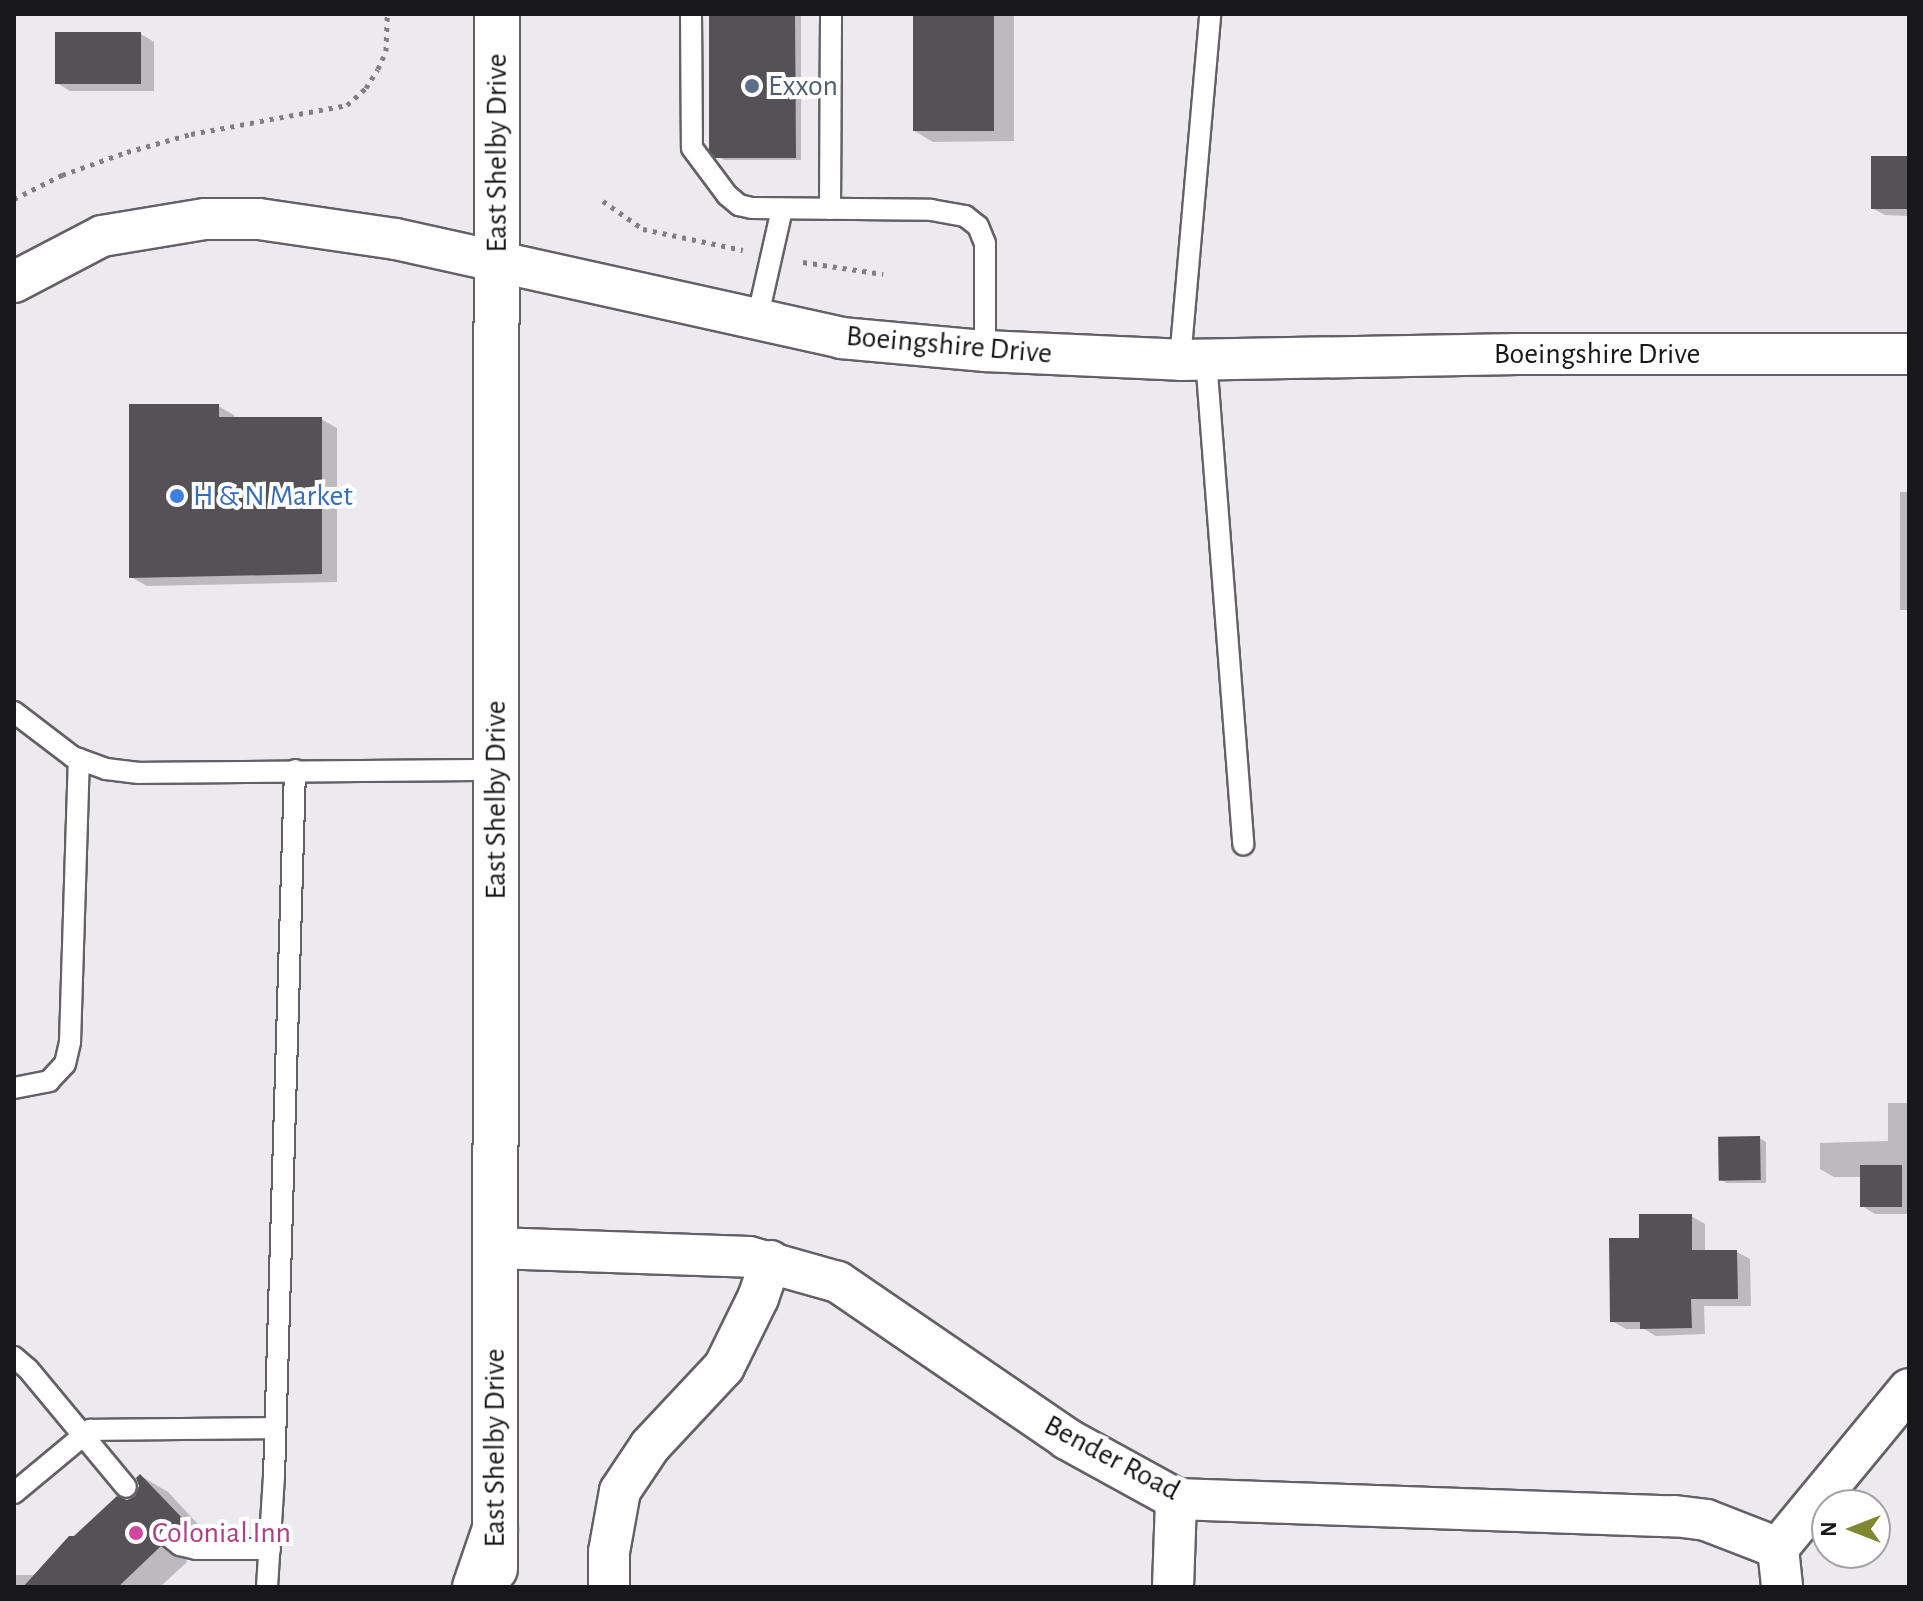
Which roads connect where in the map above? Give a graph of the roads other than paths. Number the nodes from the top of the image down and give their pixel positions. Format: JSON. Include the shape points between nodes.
{"nodes":[{"id":1,"x":497,"y":14,"type":"edge"},
{"id":2,"x":691,"y":14,"type":"edge"},
{"id":3,"x":831,"y":14,"type":"edge"},
{"id":4,"x":1210,"y":14,"type":"edge"},
{"id":5,"x":782,"y":209,"type":"junction"},
{"id":6,"x":830,"y":209,"type":"junction"},
{"id":7,"x":498,"y":263,"type":"junction"},
{"id":8,"x":14,"y":282,"type":"edge"},
{"id":9,"x":757,"y":320,"type":"junction"},
{"id":10,"x":985,"y":351,"type":"junction"},
{"id":11,"x":1909,"y":354,"type":"edge"},
{"id":12,"x":1193,"y":359,"type":"junction"},
{"id":13,"x":14,"y":712,"type":"edge"},
{"id":14,"x":79,"y":759,"type":"junction"},
{"id":15,"x":295,"y":770,"type":"junction"},
{"id":16,"x":496,"y":770,"type":"junction"},
{"id":17,"x":1243,"y":845,"type":"dead end"},
{"id":18,"x":14,"y":1088,"type":"edge"},
{"id":19,"x":495,"y":1248,"type":"junction"},
{"id":20,"x":771,"y":1261,"type":"junction"},
{"id":21,"x":14,"y":1357,"type":"edge"},
{"id":22,"x":1909,"y":1389,"type":"edge"},
{"id":23,"x":275,"y":1428,"type":"junction"},
{"id":24,"x":81,"y":1435,"type":"junction"},
{"id":25,"x":126,"y":1487,"type":"dead end"},
{"id":26,"x":14,"y":1493,"type":"edge"},
{"id":27,"x":1176,"y":1499,"type":"junction"},
{"id":28,"x":495,"y":1529,"type":"junction"},
{"id":29,"x":170,"y":1537,"type":"dead end"},
{"id":30,"x":1778,"y":1548,"type":"junction"},
{"id":31,"x":270,"y":1549,"type":"junction"},
{"id":32,"x":267,"y":1587,"type":"edge"},
{"id":33,"x":475,"y":1587,"type":"edge"},
{"id":34,"x":495,"y":1587,"type":"edge"},
{"id":35,"x":609,"y":1587,"type":"edge"},
{"id":36,"x":1173,"y":1587,"type":"edge"},
{"id":37,"x":1782,"y":1587,"type":"edge"}],
"edges":[{"from":1,"to":7,"type":"main road","name":"East Shelby Drive"},
{"from":2,"to":5,"type":"lane","via":[[690,118],[696,156],[739,205]]},
{"from":3,"to":6,"type":"lane"},
{"from":4,"to":12,"type":"lane"},
{"from":5,"to":6,"type":"lane"},
{"from":5,"to":9,"type":"lane"},
{"from":6,"to":10,"type":"lane","via":[[944,211],[972,220],[985,243]]},
{"from":7,"to":8,"type":"street","name":"Boeingshire Drive","via":[[396,239],[259,219],[205,219],[102,236]]},
{"from":7,"to":9,"type":"street","name":"Boeingshire Drive"},
{"from":7,"to":16,"type":"main road","name":"East Shelby Drive"},
{"from":9,"to":10,"type":"street","name":"Boeingshire Drive","via":[[841,338]]},
{"from":10,"to":12,"type":"street","name":"Boeingshire Drive"},
{"from":11,"to":12,"type":"street","name":"Boeingshire Drive"},
{"from":12,"to":17,"type":"lane"},
{"from":13,"to":14,"type":"lane"},
{"from":14,"to":15,"type":"lane","via":[[139,773]]},
{"from":14,"to":18,"type":"lane","via":[[70,1042],[65,1064],[49,1081]]},
{"from":15,"to":16,"type":"lane"},
{"from":15,"to":23,"type":"lane"},
{"from":16,"to":19,"type":"main road","name":"East Shelby Drive"},
{"from":19,"to":20,"type":"street","name":"Bender Road"},
{"from":19,"to":28,"type":"main road","name":"East Shelby Drive"},
{"from":20,"to":27,"type":"street","name":"Bender Road","via":[[838,1282],[1067,1439]]},
{"from":20,"to":35,"type":"street","via":[[724,1367],[650,1446],[620,1491]]},
{"from":21,"to":24,"type":"lane"},
{"from":22,"to":30,"type":"street"},
{"from":23,"to":24,"type":"lane","via":[[101,1428]]},
{"from":23,"to":31,"type":"lane"},
{"from":24,"to":25,"type":"lane"},
{"from":24,"to":26,"type":"lane"},
{"from":27,"to":30,"type":"street","name":"Bender Road","via":[[1675,1516],[1706,1520]]},
{"from":27,"to":36,"type":"street"},
{"from":28,"to":33,"type":"main road"},
{"from":28,"to":34,"type":"main road","name":"East Shelby Drive"},
{"from":29,"to":31,"type":"lane","via":[[196,1549]]},
{"from":30,"to":37,"type":"street"},
{"from":31,"to":32,"type":"lane"}]}
